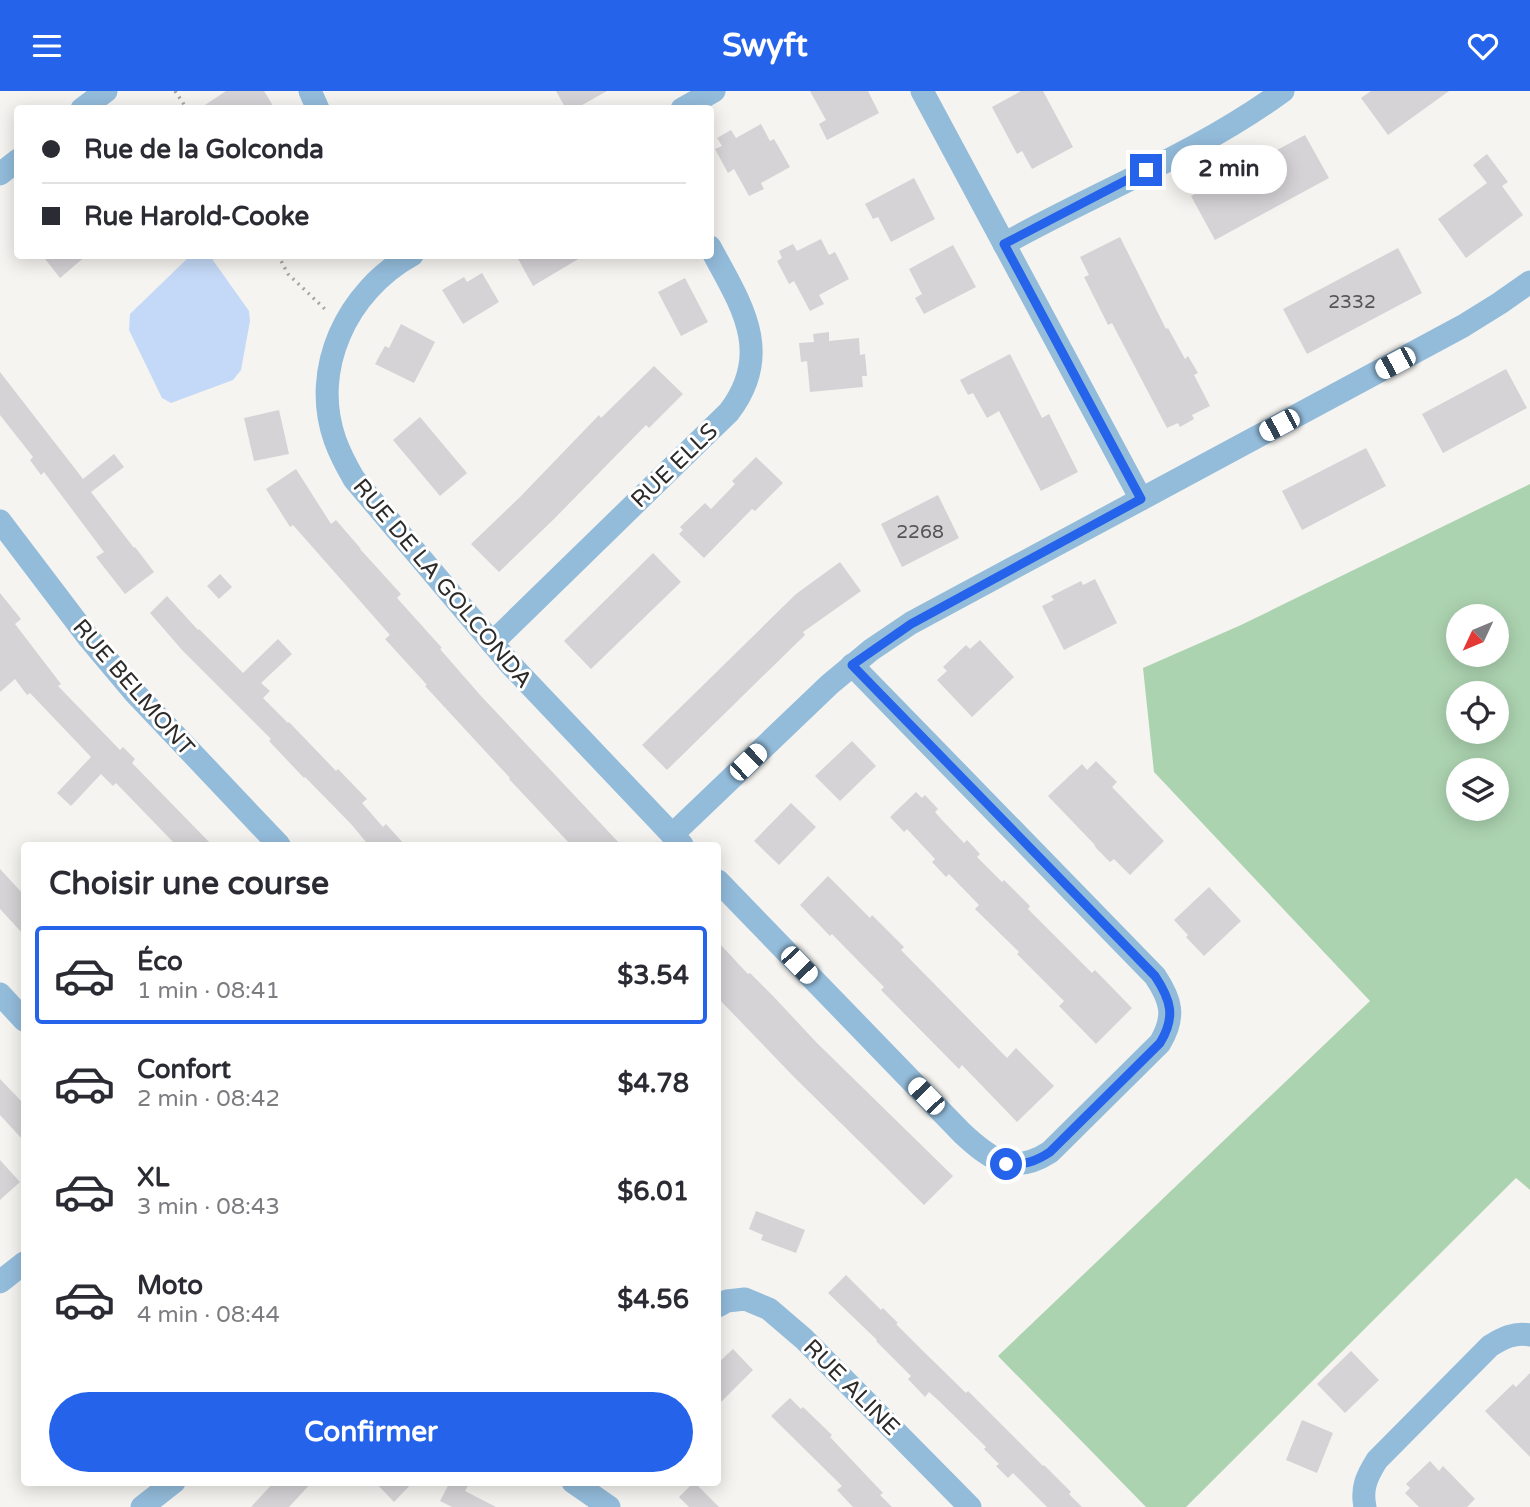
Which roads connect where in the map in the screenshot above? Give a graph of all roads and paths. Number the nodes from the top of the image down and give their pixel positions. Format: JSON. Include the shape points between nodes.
{"nodes":[{"id":1,"x":714,"y":91,"type":"edge"},
{"id":2,"x":922,"y":91,"type":"edge"},
{"id":3,"x":1283,"y":91,"type":"edge"},
{"id":4,"x":689,"y":105,"type":"edge"},
{"id":5,"x":14,"y":163,"type":"edge"},
{"id":6,"x":0,"y":174,"type":"edge"},
{"id":7,"x":1004,"y":244,"type":"junction"},
{"id":8,"x":714,"y":254,"type":"edge"},
{"id":9,"x":280,"y":259,"type":"edge"},
{"id":10,"x":406,"y":259,"type":"edge"},
{"id":11,"x":1530,"y":282,"type":"edge"},
{"id":12,"x":342,"y":326,"type":"junction"},
{"id":13,"x":1141,"y":499,"type":"junction"},
{"id":14,"x":0,"y":520,"type":"edge"},
{"id":15,"x":492,"y":643,"type":"junction"},
{"id":16,"x":852,"y":665,"type":"junction"},
{"id":17,"x":677,"y":840,"type":"edge"},
{"id":18,"x":276,"y":842,"type":"edge"},
{"id":19,"x":721,"y":884,"type":"edge"},
{"id":20,"x":0,"y":994,"type":"edge"},
{"id":21,"x":21,"y":1017,"type":"edge"},
{"id":22,"x":21,"y":1265,"type":"edge"},
{"id":23,"x":0,"y":1282,"type":"edge"},
{"id":24,"x":721,"y":1304,"type":"edge"},
{"id":25,"x":1530,"y":1335,"type":"edge"},
{"id":26,"x":169,"y":1486,"type":"edge"},
{"id":27,"x":579,"y":1486,"type":"edge"},
{"id":28,"x":142,"y":1507,"type":"edge"},
{"id":29,"x":609,"y":1507,"type":"edge"},
{"id":30,"x":970,"y":1507,"type":"edge"},
{"id":31,"x":1366,"y":1507,"type":"edge"}],
"edges":[{"from":1,"to":4,"type":"street"},
{"from":2,"to":7,"type":"street"},
{"from":3,"to":7,"type":"street","via":[[1213,135]]},
{"from":5,"to":6,"type":"street"},
{"from":7,"to":13,"type":"street"},
{"from":8,"to":15,"type":"street","name":"RUE ELLS","via":[[749,326],[750,365],[739,398]]},
{"from":9,"to":12,"type":"path","via":[[288,274]]},
{"from":10,"to":12,"type":"street","name":"RUE DE LA GOLCONDA","via":[[368,289]]},
{"from":11,"to":13,"type":"street","via":[[1463,326]]},
{"from":12,"to":15,"type":"street","name":"RUE DE LA GOLCONDA","via":[[327,393],[334,438],[343,459]]},
{"from":13,"to":16,"type":"street","via":[[911,624]]},
{"from":14,"to":18,"type":"street","name":"RUE BELMONT","via":[[135,693]]},
{"from":15,"to":17,"type":"street","name":"RUE DE LA GOLCONDA"},
{"from":16,"to":17,"type":"street"},
{"from":16,"to":19,"type":"street","via":[[1155,976],[1169,1002],[1168,1030],[1050,1152],[1022,1165],[1006,1164],[962,1133]]},
{"from":20,"to":21,"type":"street"},
{"from":22,"to":23,"type":"street"},
{"from":24,"to":30,"type":"street","name":"RUE ALINE","via":[[745,1299],[769,1309]]},
{"from":25,"to":31,"type":"street","via":[[1506,1337],[1490,1346],[1377,1460],[1366,1478]]},
{"from":26,"to":28,"type":"street"},
{"from":27,"to":29,"type":"street"}]}
